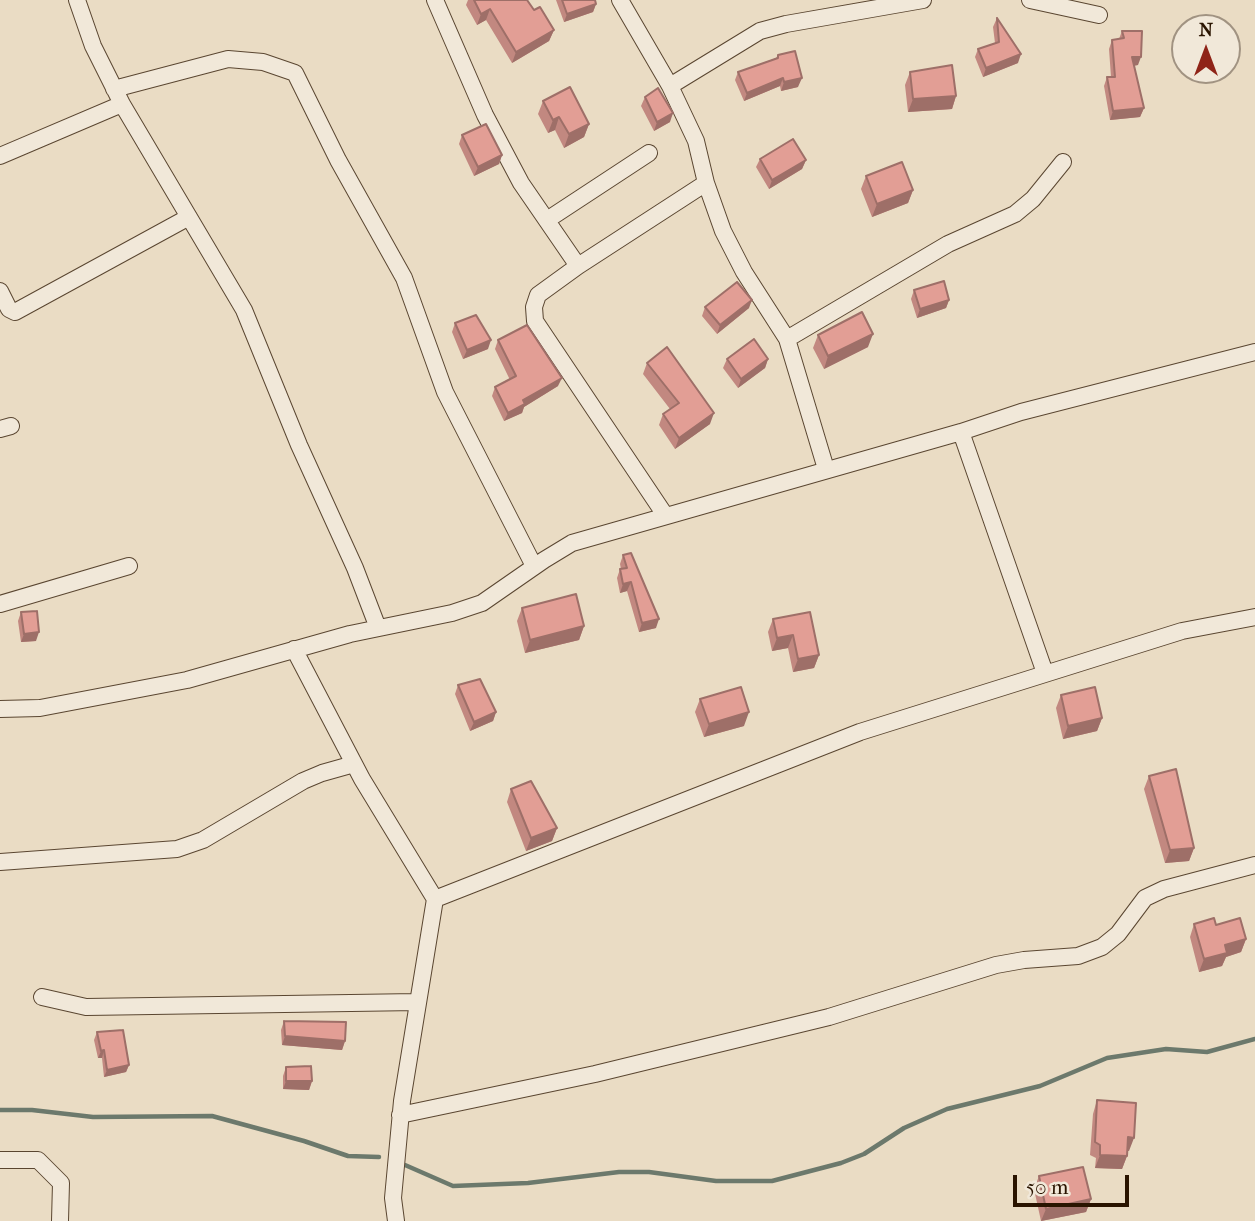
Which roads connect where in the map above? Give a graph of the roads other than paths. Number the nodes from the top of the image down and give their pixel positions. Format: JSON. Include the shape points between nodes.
{"nodes":[{"id":1,"x":77,"y":0,"type":"edge"},
{"id":2,"x":435,"y":0,"type":"edge"},
{"id":3,"x":620,"y":0,"type":"edge"},
{"id":4,"x":923,"y":0,"type":"edge"},
{"id":5,"x":1030,"y":0,"type":"edge"},
{"id":6,"x":1099,"y":15,"type":"dead end"},
{"id":7,"x":670,"y":86,"type":"junction"},
{"id":8,"x":118,"y":96,"type":"junction"},
{"id":9,"x":649,"y":153,"type":"dead end"},
{"id":10,"x":0,"y":156,"type":"edge"},
{"id":11,"x":1063,"y":162,"type":"dead end"},
{"id":12,"x":706,"y":183,"type":"junction"},
{"id":13,"x":189,"y":217,"type":"junction"},
{"id":14,"x":547,"y":220,"type":"junction"},
{"id":15,"x":578,"y":266,"type":"junction"},
{"id":16,"x":0,"y":291,"type":"edge"},
{"id":17,"x":787,"y":338,"type":"junction"},
{"id":18,"x":1255,"y":352,"type":"edge"},
{"id":19,"x":961,"y":432,"type":"junction"},
{"id":20,"x":826,"y":469,"type":"junction"},
{"id":21,"x":665,"y":515,"type":"junction"},
{"id":22,"x":129,"y":566,"type":"dead end"},
{"id":23,"x":534,"y":566,"type":"junction"},
{"id":24,"x":0,"y":604,"type":"edge"},
{"id":25,"x":1255,"y":617,"type":"edge"},
{"id":26,"x":378,"y":628,"type":"junction"},
{"id":27,"x":294,"y":649,"type":"junction"},
{"id":28,"x":1045,"y":673,"type":"junction"},
{"id":29,"x":0,"y":709,"type":"edge"},
{"id":30,"x":354,"y":764,"type":"junction"},
{"id":31,"x":0,"y":862,"type":"edge"},
{"id":32,"x":1255,"y":865,"type":"edge"},
{"id":33,"x":435,"y":899,"type":"junction"},
{"id":34,"x":42,"y":997,"type":"dead end"},
{"id":35,"x":417,"y":1002,"type":"junction"},
{"id":36,"x":400,"y":1115,"type":"junction"},
{"id":37,"x":0,"y":1160,"type":"edge"},
{"id":38,"x":60,"y":1221,"type":"edge"},
{"id":39,"x":396,"y":1221,"type":"edge"}],
"edges":[{"from":1,"to":8,"type":"street"},
{"from":2,"to":14,"type":"street","via":[[485,115],[521,183]]},
{"from":3,"to":7,"type":"street"},
{"from":4,"to":7,"type":"street","via":[[760,31]]},
{"from":5,"to":6,"type":"street"},
{"from":7,"to":12,"type":"street","via":[[696,141]]},
{"from":8,"to":10,"type":"street"},
{"from":8,"to":13,"type":"street"},
{"from":8,"to":23,"type":"street","via":[[228,59],[263,62],[295,73],[404,278],[445,391]]},
{"from":9,"to":14,"type":"street"},
{"from":11,"to":17,"type":"street","via":[[1015,214],[948,244]]},
{"from":12,"to":15,"type":"street"},
{"from":12,"to":17,"type":"street","via":[[744,272]]},
{"from":13,"to":16,"type":"street","via":[[15,312]]},
{"from":13,"to":26,"type":"street","via":[[244,310]]},
{"from":14,"to":15,"type":"street"},
{"from":15,"to":21,"type":"street","via":[[538,295],[535,321]]},
{"from":17,"to":20,"type":"street"},
{"from":18,"to":19,"type":"street","via":[[1021,412]]},
{"from":19,"to":20,"type":"street"},
{"from":19,"to":28,"type":"street"},
{"from":20,"to":21,"type":"street"},
{"from":21,"to":23,"type":"street","via":[[572,543]]},
{"from":22,"to":24,"type":"street"},
{"from":23,"to":26,"type":"street","via":[[482,603]]},
{"from":25,"to":28,"type":"street","via":[[1182,631]]},
{"from":26,"to":27,"type":"street"},
{"from":27,"to":29,"type":"street","via":[[104,698]]},
{"from":27,"to":30,"type":"street"},
{"from":28,"to":33,"type":"street","via":[[860,732]]},
{"from":30,"to":31,"type":"street","via":[[303,781],[203,840],[177,849]]},
{"from":30,"to":33,"type":"street"},
{"from":32,"to":36,"type":"street","via":[[1145,898],[1118,934],[1102,947],[1078,956],[996,965],[816,1020]]},
{"from":33,"to":35,"type":"street"},
{"from":34,"to":35,"type":"street","via":[[86,1007]]},
{"from":35,"to":36,"type":"street"},
{"from":36,"to":39,"type":"street","via":[[393,1198]]},
{"from":37,"to":38,"type":"street","via":[[38,1160],[61,1183]]}]}
